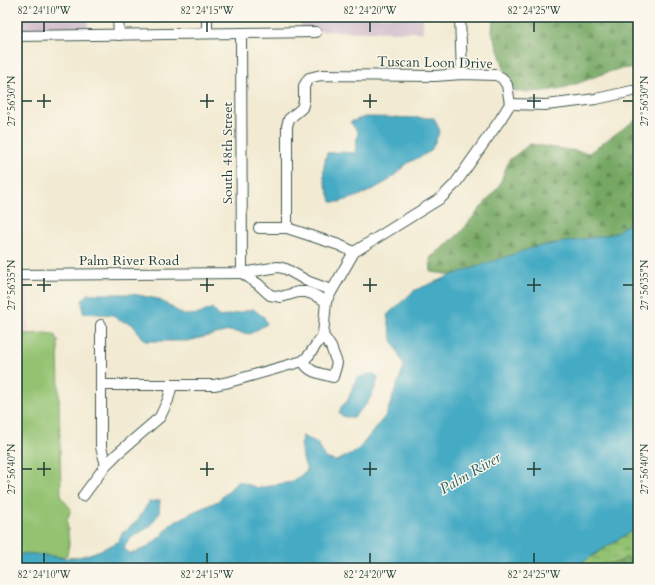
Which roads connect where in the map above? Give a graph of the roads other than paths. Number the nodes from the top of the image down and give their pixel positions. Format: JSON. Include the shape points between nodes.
{"nodes":[{"id":1,"x":118,"y":17,"type":"edge"},
{"id":2,"x":207,"y":17,"type":"edge"},
{"id":3,"x":460,"y":17,"type":"edge"},
{"id":4,"x":316,"y":32,"type":"dead end"},
{"id":5,"x":207,"y":33,"type":"junction"},
{"id":6,"x":242,"y":33,"type":"junction"},
{"id":7,"x":119,"y":35,"type":"junction"},
{"id":8,"x":17,"y":36,"type":"edge"},
{"id":9,"x":462,"y":74,"type":"junction"},
{"id":10,"x":632,"y":91,"type":"dead end"},
{"id":11,"x":510,"y":104,"type":"junction"},
{"id":12,"x":259,"y":228,"type":"dead end"},
{"id":13,"x":287,"y":228,"type":"junction"},
{"id":14,"x":354,"y":252,"type":"junction"},
{"id":15,"x":242,"y":273,"type":"junction"},
{"id":16,"x":17,"y":274,"type":"edge"},
{"id":17,"x":302,"y":278,"type":"junction"},
{"id":18,"x":332,"y":290,"type":"junction"},
{"id":19,"x":298,"y":292,"type":"junction"},
{"id":20,"x":326,"y":301,"type":"junction"},
{"id":21,"x":101,"y":325,"type":"dead end"},
{"id":22,"x":323,"y":335,"type":"junction"},
{"id":23,"x":303,"y":360,"type":"junction"},
{"id":24,"x":101,"y":385,"type":"junction"},
{"id":25,"x":172,"y":385,"type":"junction"},
{"id":26,"x":106,"y":465,"type":"junction"},
{"id":27,"x":83,"y":496,"type":"dead end"}],
"edges":[{"from":1,"to":7,"type":"street"},
{"from":2,"to":5,"type":"street"},
{"from":3,"to":9,"type":"street"},
{"from":4,"to":6,"type":"street"},
{"from":5,"to":6,"type":"street"},
{"from":5,"to":7,"type":"street"},
{"from":6,"to":15,"type":"street","name":"South 48th Street"},
{"from":7,"to":8,"type":"street"},
{"from":9,"to":11,"type":"street","name":"Tuscan Loon Drive","via":[[496,75],[502,78],[507,86]]},
{"from":9,"to":13,"type":"street","name":"Tuscan Loon Drive","via":[[321,75],[309,78],[304,86],[302,108],[289,119],[287,126]]},
{"from":10,"to":11,"type":"street","via":[[596,99],[546,105]]},
{"from":11,"to":14,"type":"street","via":[[455,184],[441,198]]},
{"from":12,"to":13,"type":"street"},
{"from":13,"to":14,"type":"street"},
{"from":14,"to":18,"type":"street"},
{"from":15,"to":16,"type":"street","name":"Palm River Road"},
{"from":15,"to":17,"type":"street","name":"Palm River Road","via":[[278,267]]},
{"from":15,"to":19,"type":"street","via":[[270,295],[281,297]]},
{"from":17,"to":18,"type":"street","name":"Palm River Road"},
{"from":17,"to":19,"type":"street"},
{"from":18,"to":20,"type":"street"},
{"from":19,"to":20,"type":"street","via":[[312,294]]},
{"from":20,"to":22,"type":"street"},
{"from":21,"to":24,"type":"street"},
{"from":22,"to":23,"type":"street"},
{"from":22,"to":23,"type":"street","via":[[337,363],[333,377],[310,371]]},
{"from":23,"to":25,"type":"street","via":[[214,385]]},
{"from":24,"to":25,"type":"street"},
{"from":24,"to":26,"type":"street","via":[[101,447]]},
{"from":25,"to":26,"type":"street","via":[[160,417]]},
{"from":26,"to":27,"type":"street"}]}
